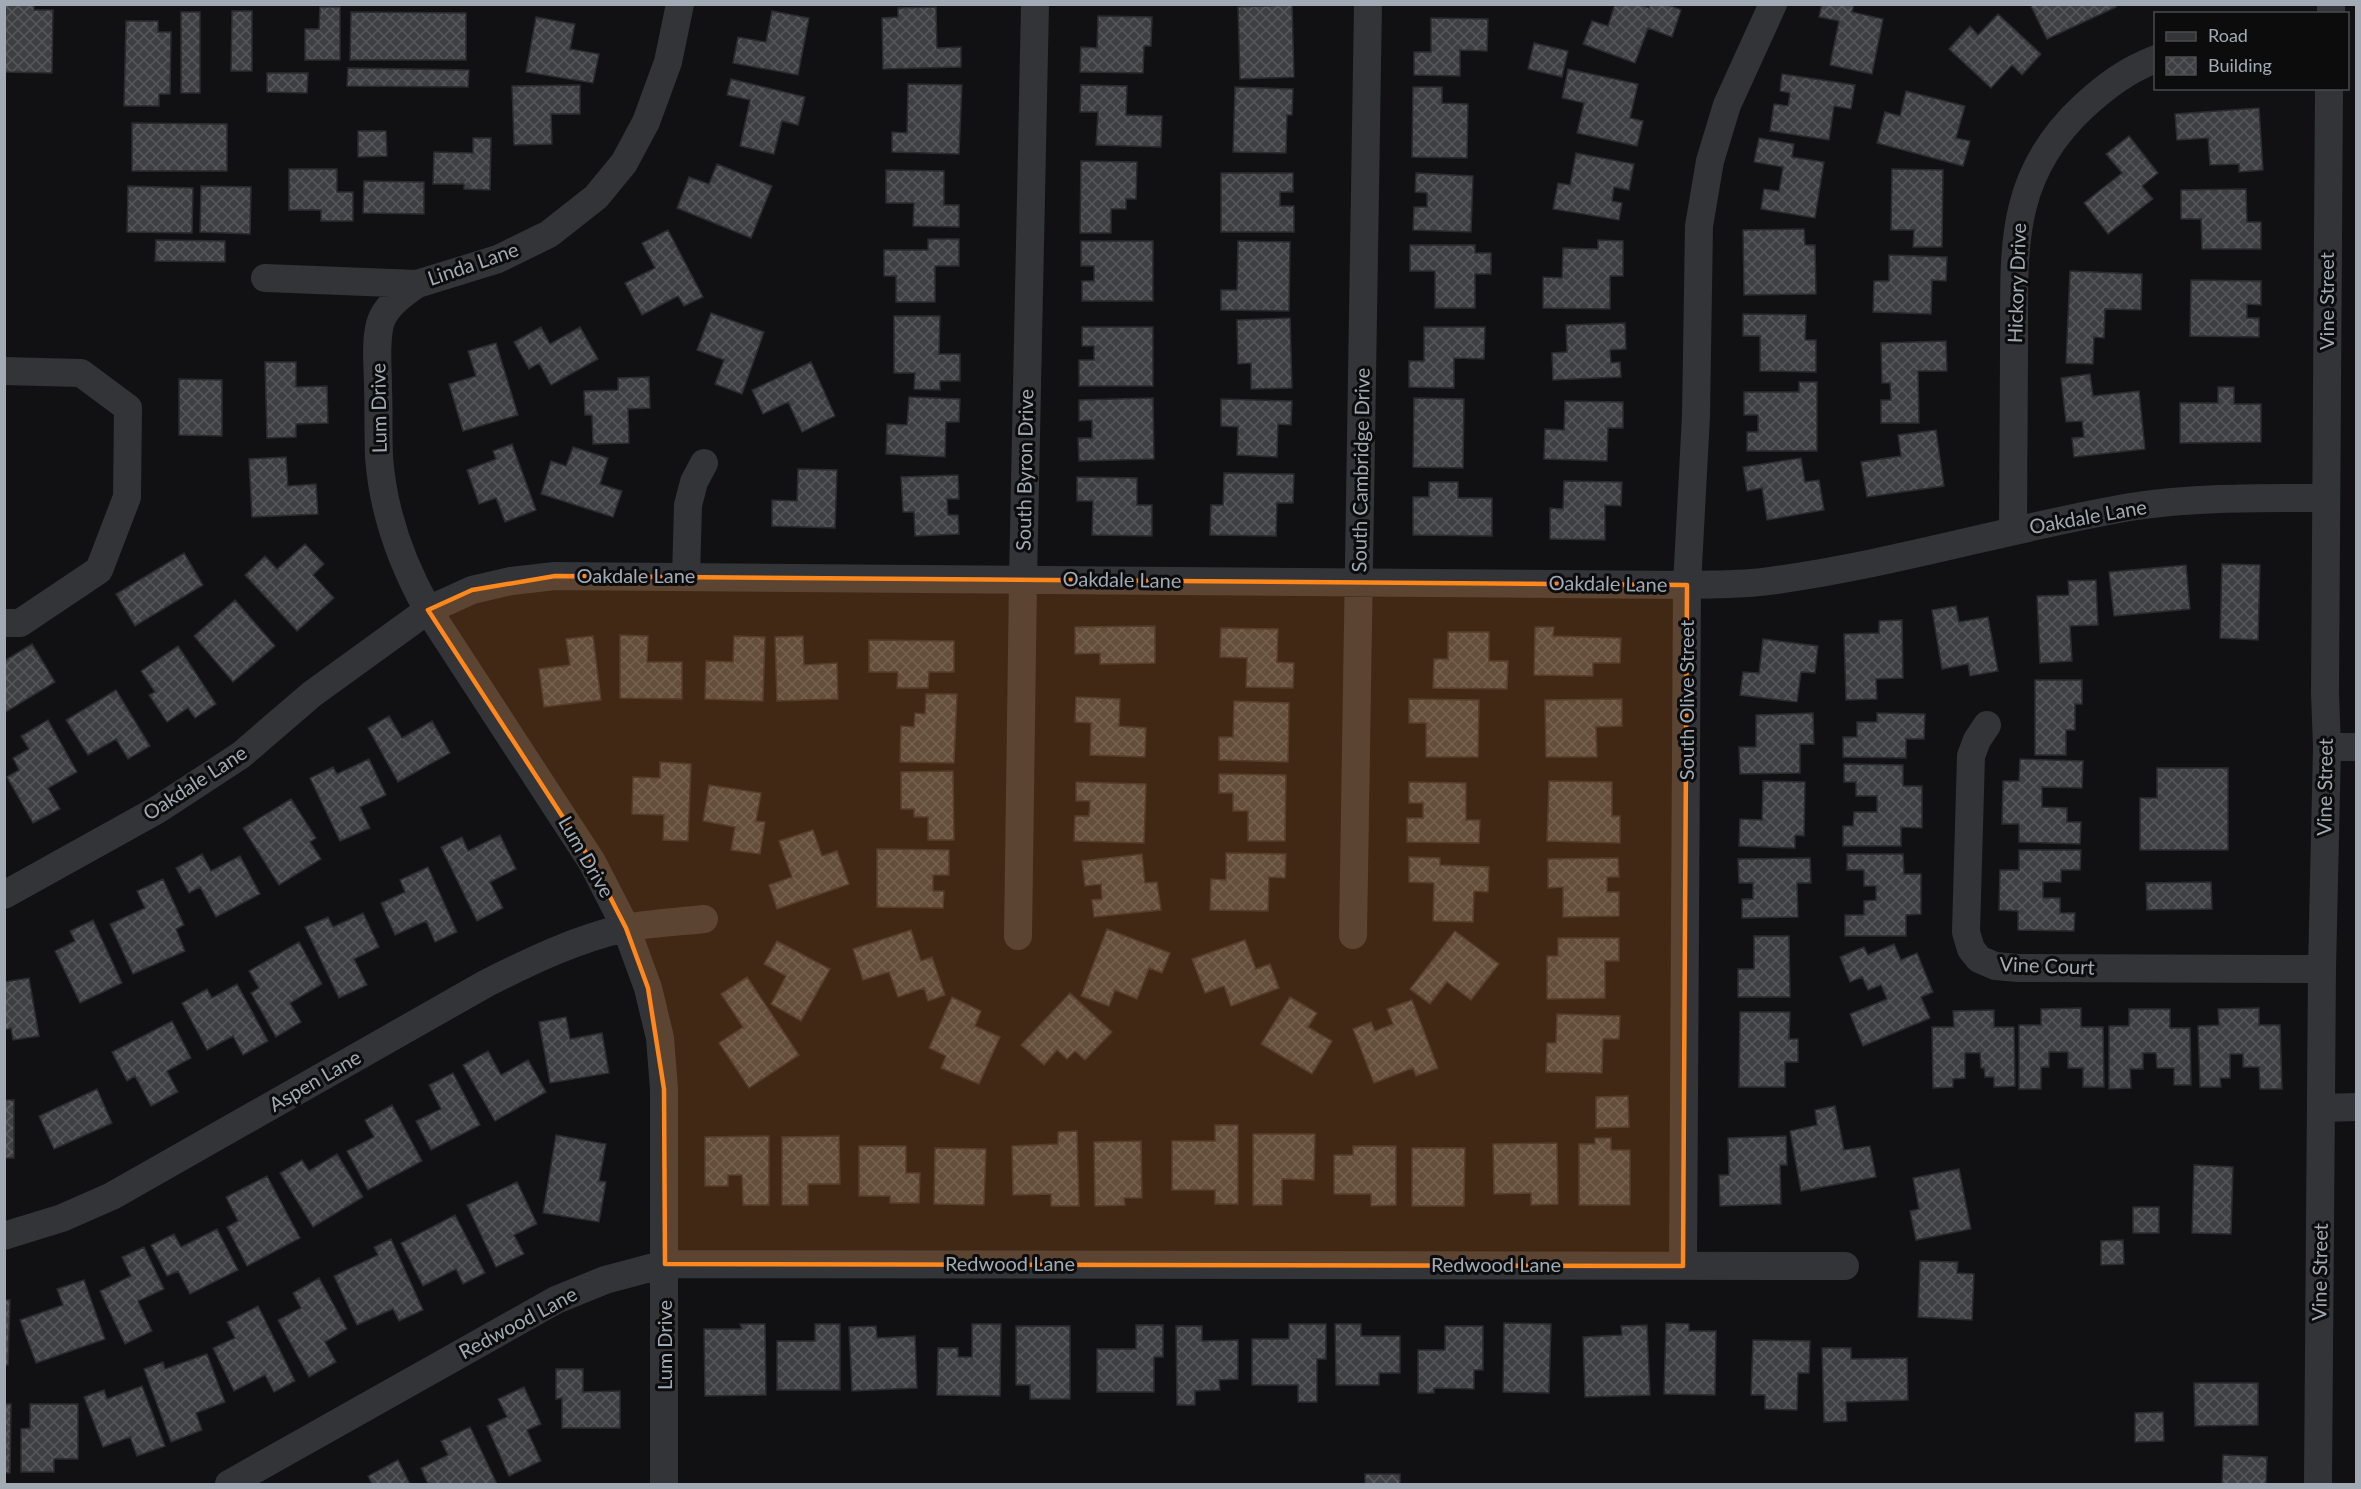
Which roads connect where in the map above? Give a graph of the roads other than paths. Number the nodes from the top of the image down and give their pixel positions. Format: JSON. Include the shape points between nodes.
{"nodes":[{"id":1,"x":680,"y":4,"type":"edge"},
{"id":2,"x":1035,"y":4,"type":"edge"},
{"id":3,"x":1368,"y":4,"type":"edge"},
{"id":4,"x":1773,"y":4,"type":"edge"},
{"id":5,"x":2154,"y":60,"type":"edge"},
{"id":6,"x":2328,"y":90,"type":"edge"},
{"id":7,"x":265,"y":278,"type":"dead end"},
{"id":8,"x":417,"y":284,"type":"junction"},
{"id":9,"x":4,"y":371,"type":"edge"},
{"id":10,"x":704,"y":463,"type":"dead end"},
{"id":11,"x":2326,"y":498,"type":"junction"},
{"id":12,"x":2013,"y":531,"type":"junction"},
{"id":13,"x":686,"y":577,"type":"junction"},
{"id":14,"x":1023,"y":579,"type":"junction"},
{"id":15,"x":1360,"y":582,"type":"junction"},
{"id":16,"x":1687,"y":585,"type":"junction"},
{"id":17,"x":428,"y":610,"type":"junction"},
{"id":18,"x":4,"y":623,"type":"edge"},
{"id":19,"x":1987,"y":725,"type":"dead end"},
{"id":20,"x":2326,"y":747,"type":"junction"},
{"id":21,"x":2356,"y":747,"type":"edge"},
{"id":22,"x":4,"y":895,"type":"edge"},
{"id":23,"x":704,"y":919,"type":"dead end"},
{"id":24,"x":626,"y":928,"type":"junction"},
{"id":25,"x":1353,"y":935,"type":"dead end"},
{"id":26,"x":1018,"y":936,"type":"dead end"},
{"id":27,"x":2322,"y":969,"type":"junction"},
{"id":28,"x":2356,"y":1107,"type":"edge"},
{"id":29,"x":2322,"y":1108,"type":"junction"},
{"id":30,"x":4,"y":1236,"type":"edge"},
{"id":31,"x":665,"y":1264,"type":"junction"},
{"id":32,"x":1683,"y":1266,"type":"junction"},
{"id":33,"x":1845,"y":1266,"type":"dead end"},
{"id":34,"x":229,"y":1485,"type":"edge"},
{"id":35,"x":664,"y":1485,"type":"edge"},
{"id":36,"x":2318,"y":1485,"type":"edge"}],
"edges":[{"from":1,"to":8,"type":"street","name":"Linda Lane","via":[[668,62],[646,122],[624,163],[596,196],[549,234],[519,249]]},
{"from":2,"to":14,"type":"street","name":"South Byron Drive"},
{"from":3,"to":15,"type":"street","name":"South Cambridge Drive"},
{"from":4,"to":16,"type":"street","name":"South Olive Street","via":[[1727,105],[1710,161],[1699,226],[1696,416]]},
{"from":5,"to":12,"type":"street","name":"Hickory Drive","via":[[2109,84],[2064,125],[2040,159],[2021,206],[2015,255]]},
{"from":6,"to":11,"type":"street","name":"Vine Street"},
{"from":7,"to":8,"type":"street","name":"Linda Lane"},
{"from":8,"to":17,"type":"street","name":"Lum Drive","via":[[397,299],[381,322],[379,458],[400,550]]},
{"from":9,"to":18,"type":"street","via":[[81,373],[128,408],[127,497],[99,570],[20,623]]},
{"from":10,"to":13,"type":"street","via":[[688,506]]},
{"from":11,"to":12,"type":"street","name":"Oakdale Lane","via":[[2232,498],[2132,507]]},
{"from":11,"to":20,"type":"street","name":"Vine Street"},
{"from":12,"to":16,"type":"street","name":"Oakdale Lane","via":[[1767,581]]},
{"from":13,"to":14,"type":"street","name":"Oakdale Lane"},
{"from":13,"to":17,"type":"street","name":"Oakdale Lane","via":[[555,576],[511,581],[472,590]]},
{"from":14,"to":15,"type":"street","name":"Oakdale Lane"},
{"from":14,"to":26,"type":"street","name":"South Byron Drive"},
{"from":15,"to":16,"type":"street","name":"Oakdale Lane"},
{"from":15,"to":25,"type":"street","name":"South Cambridge Drive"},
{"from":16,"to":32,"type":"street","name":"South Olive Street"},
{"from":17,"to":22,"type":"street","name":"Oakdale Lane","via":[[312,694],[241,755],[157,810]]},
{"from":17,"to":24,"type":"street","name":"Lum Drive","via":[[592,862]]},
{"from":19,"to":27,"type":"street","name":"Vine Court","via":[[1971,756],[1966,898],[1966,932],[1979,959],[1995,966],[2018,968]]},
{"from":20,"to":21,"type":"street"},
{"from":20,"to":27,"type":"street","name":"Vine Street"},
{"from":23,"to":24,"type":"street","name":"Aspen Lane"},
{"from":24,"to":30,"type":"street","name":"Aspen Lane","via":[[535,959],[112,1196],[62,1218]]},
{"from":24,"to":31,"type":"street","name":"Lum Drive","via":[[648,988],[660,1038]]},
{"from":27,"to":29,"type":"street","name":"Vine Street"},
{"from":28,"to":29,"type":"street"},
{"from":29,"to":36,"type":"street","name":"Vine Street"},
{"from":31,"to":32,"type":"street","name":"Redwood Lane"},
{"from":31,"to":34,"type":"street","name":"Redwood Lane","via":[[605,1280],[556,1300]]},
{"from":31,"to":35,"type":"street","name":"Lum Drive"},
{"from":32,"to":33,"type":"street","name":"Redwood Lane"}]}
